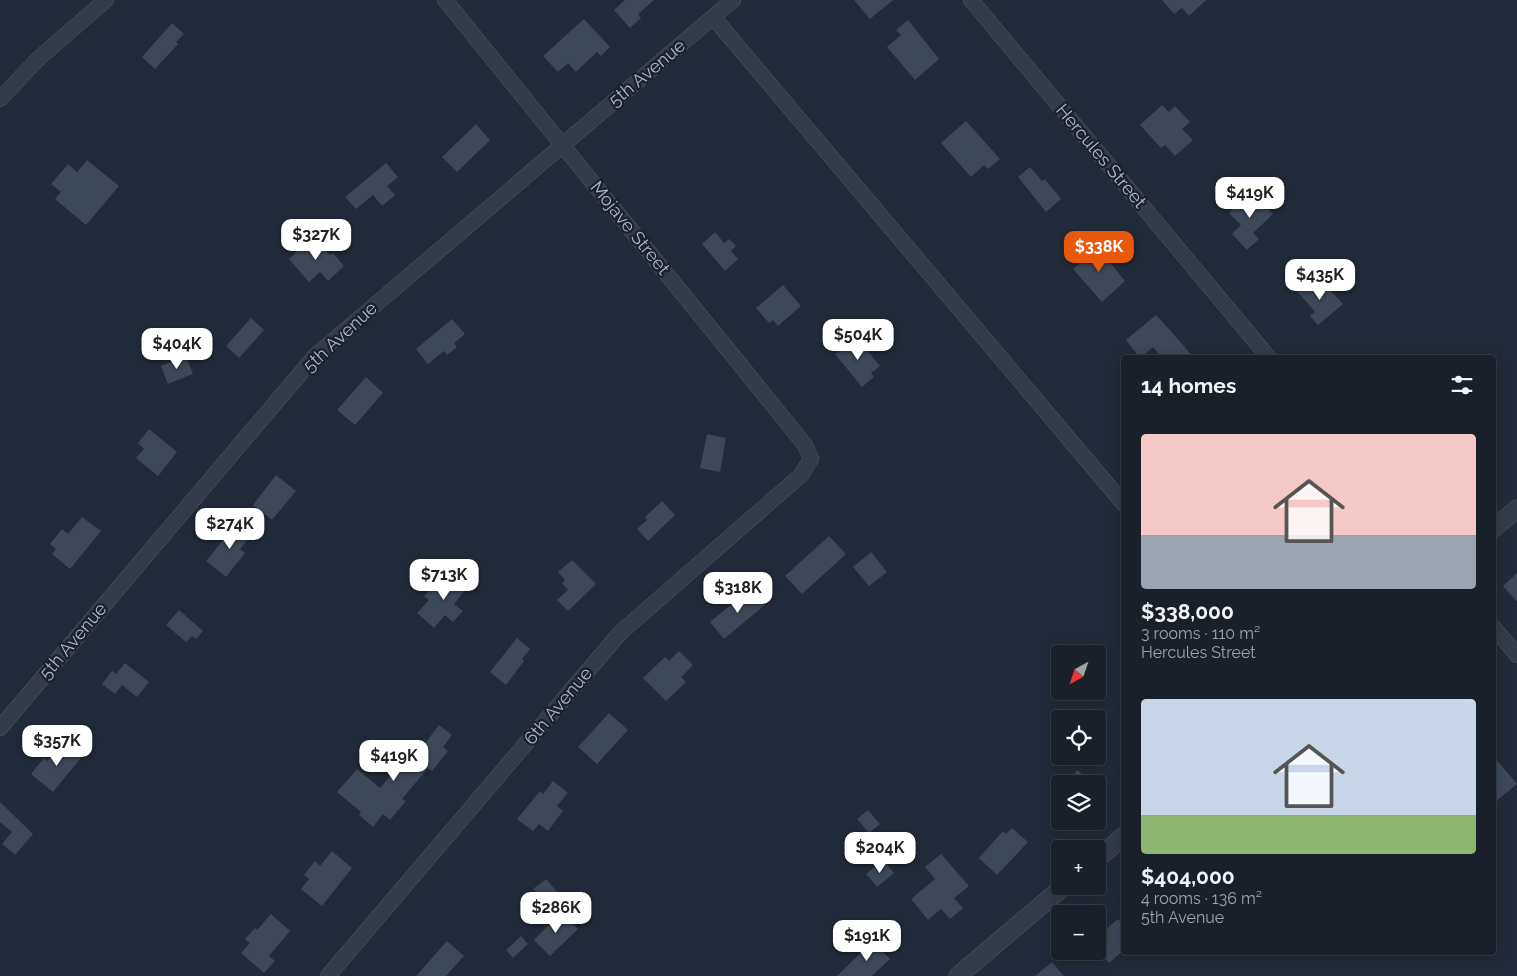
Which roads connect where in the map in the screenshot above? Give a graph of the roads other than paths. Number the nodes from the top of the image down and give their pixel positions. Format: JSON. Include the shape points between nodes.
{"nodes":[{"id":1,"x":106,"y":0,"type":"edge"},
{"id":2,"x":445,"y":0,"type":"edge"},
{"id":3,"x":733,"y":0,"type":"edge"},
{"id":4,"x":971,"y":0,"type":"edge"},
{"id":5,"x":713,"y":17,"type":"junction"},
{"id":6,"x":0,"y":99,"type":"edge"},
{"id":7,"x":563,"y":144,"type":"junction"},
{"id":8,"x":1267,"y":355,"type":"edge"},
{"id":9,"x":811,"y":459,"type":"joint"},
{"id":10,"x":1121,"y":500,"type":"edge"},
{"id":11,"x":1517,"y":509,"type":"edge"},
{"id":12,"x":1496,"y":526,"type":"edge"},
{"id":13,"x":1496,"y":630,"type":"edge"},
{"id":14,"x":1517,"y":655,"type":"edge"},
{"id":15,"x":0,"y":728,"type":"edge"},
{"id":16,"x":1121,"y":839,"type":"edge"},
{"id":17,"x":1106,"y":851,"type":"edge"},
{"id":18,"x":1053,"y":895,"type":"edge"},
{"id":19,"x":328,"y":976,"type":"edge"},
{"id":20,"x":958,"y":976,"type":"edge"}],
"edges":[{"from":1,"to":6,"type":"street","via":[[39,58]]},
{"from":2,"to":7,"type":"street","name":"Mojave Street"},
{"from":3,"to":5,"type":"street","name":"5th Avenue"},
{"from":4,"to":8,"type":"street","name":"Hercules Street"},
{"from":5,"to":7,"type":"street","name":"5th Avenue"},
{"from":5,"to":10,"type":"street"},
{"from":7,"to":9,"type":"street","name":"Mojave Street","via":[[805,445]]},
{"from":7,"to":15,"type":"street","name":"5th Avenue","via":[[315,356]]},
{"from":9,"to":19,"type":"street","name":"6th Avenue","via":[[801,475],[620,633]]},
{"from":11,"to":12,"type":"street"},
{"from":13,"to":14,"type":"street"},
{"from":16,"to":17,"type":"street"},
{"from":18,"to":20,"type":"street"}]}
